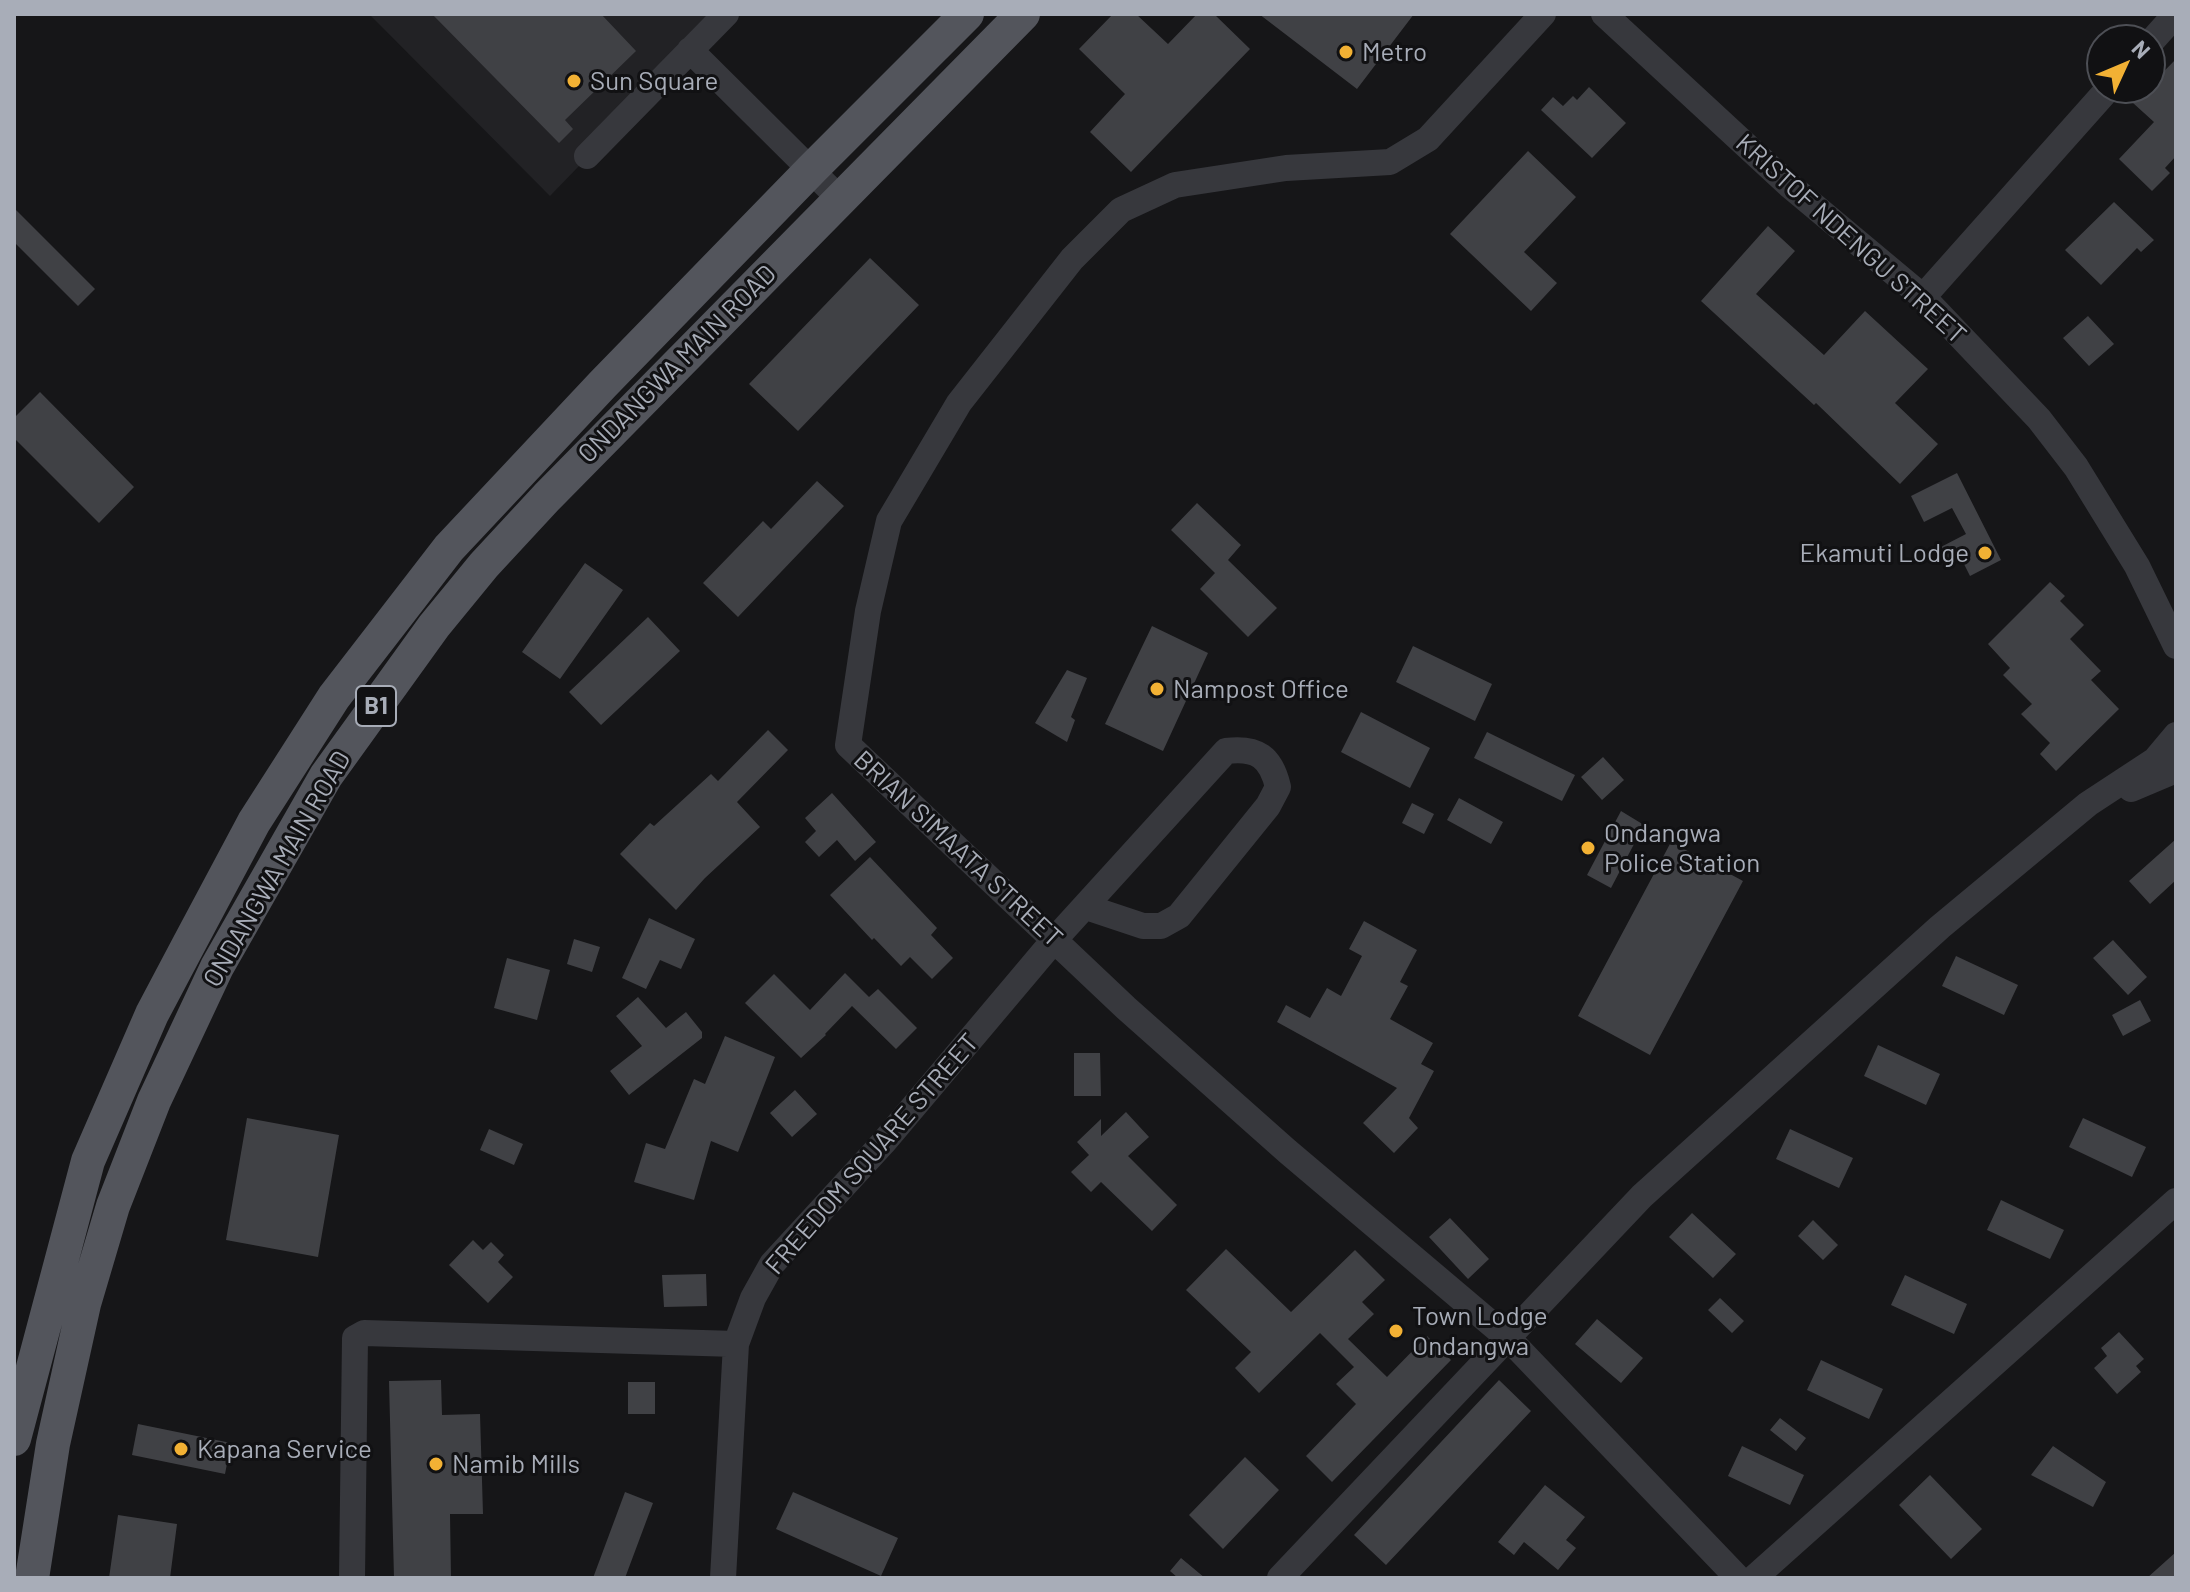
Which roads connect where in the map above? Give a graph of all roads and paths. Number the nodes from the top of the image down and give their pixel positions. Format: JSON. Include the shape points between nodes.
{"nodes":[{"id":1,"x":726,"y":14,"type":"edge"},
{"id":2,"x":967,"y":14,"type":"edge"},
{"id":3,"x":1023,"y":14,"type":"edge"},
{"id":4,"x":1543,"y":14,"type":"edge"},
{"id":5,"x":1604,"y":14,"type":"edge"},
{"id":6,"x":690,"y":50,"type":"junction"},
{"id":7,"x":2095,"y":104,"type":"edge"},
{"id":8,"x":587,"y":156,"type":"dead end"},
{"id":9,"x":811,"y":170,"type":"junction"},
{"id":10,"x":840,"y":199,"type":"junction"},
{"id":11,"x":1923,"y":297,"type":"junction"},
{"id":12,"x":2176,"y":646,"type":"edge"},
{"id":13,"x":2176,"y":735,"type":"edge"},
{"id":14,"x":2168,"y":778,"type":"edge"},
{"id":15,"x":2088,"y":804,"type":"junction"},
{"id":16,"x":1086,"y":907,"type":"junction"},
{"id":17,"x":1055,"y":939,"type":"junction"},
{"id":18,"x":2176,"y":1201,"type":"edge"},
{"id":19,"x":1508,"y":1338,"type":"junction"},
{"id":20,"x":736,"y":1344,"type":"junction"},
{"id":21,"x":33,"y":1363,"type":"junction"},
{"id":22,"x":69,"y":1371,"type":"junction"},
{"id":23,"x":14,"y":1439,"type":"edge"},
{"id":24,"x":32,"y":1578,"type":"edge"},
{"id":25,"x":352,"y":1578,"type":"edge"},
{"id":26,"x":723,"y":1578,"type":"edge"},
{"id":27,"x":1280,"y":1578,"type":"edge"},
{"id":28,"x":1738,"y":1578,"type":"edge"},
{"id":29,"x":1754,"y":1578,"type":"edge"}],
"edges":[{"from":1,"to":6,"type":"street"},
{"from":2,"to":9,"type":"main road","name":"ONDANGWA MAIN ROAD","number":"B1"},
{"from":3,"to":10,"type":"main road","name":"ONDANGWA MAIN ROAD","number":"B1"},
{"from":4,"to":17,"type":"street","name":"BRIAN SIMAATA STREET","via":[[1428,139],[1390,162],[1286,168],[1175,185],[1121,210],[1072,259],[959,403],[889,521],[868,611],[848,745]]},
{"from":5,"to":11,"type":"street","name":"KRISTOF NDENGU STREET","via":[[1789,185]]},
{"from":6,"to":8,"type":"street"},
{"from":6,"to":9,"type":"street"},
{"from":7,"to":11,"type":"street"},
{"from":9,"to":10,"type":"street"},
{"from":9,"to":21,"type":"main road","name":"ONDANGWA MAIN ROAD","number":"B1","via":[[449,548],[334,697],[254,822],[152,1014],[88,1161]]},
{"from":10,"to":22,"type":"main road","name":"ONDANGWA MAIN ROAD","number":"B1","via":[[484,565],[326,776],[217,967],[154,1101],[113,1206]]},
{"from":11,"to":12,"type":"street","name":"KRISTOF NDENGU STREET","via":[[2039,419],[2076,467],[2137,566]]},
{"from":13,"to":15,"type":"street","via":[[2155,760]]},
{"from":14,"to":15,"type":"street"},
{"from":15,"to":19,"type":"street","via":[[1940,927],[1652,1186]]},
{"from":16,"to":16,"type":"street","name":"FREEDOM SQUARE STREET","via":[[1226,751],[1245,749],[1264,757],[1278,787],[1268,806],[1179,916],[1161,926],[1143,926]]},
{"from":16,"to":17,"type":"street","name":"FREEDOM SQUARE STREET"},
{"from":17,"to":19,"type":"street","name":"BRIAN SIMAATA STREET","via":[[1287,1151]]},
{"from":17,"to":20,"type":"street","name":"FREEDOM SQUARE STREET","via":[[883,1143],[772,1264]]},
{"from":18,"to":29,"type":"street"},
{"from":19,"to":27,"type":"street"},
{"from":19,"to":28,"type":"street","name":"BRIAN SIMAATA STREET"},
{"from":20,"to":25,"type":"street","via":[[364,1333],[355,1338]]},
{"from":20,"to":26,"type":"street","name":"FREEDOM SQUARE STREET"},
{"from":21,"to":22,"type":"main road"},
{"from":21,"to":23,"type":"main road","name":"ONDANGWA MAIN ROAD","number":"B1"},
{"from":22,"to":24,"type":"main road","name":"ONDANGWA MAIN ROAD","number":"B1"}]}
